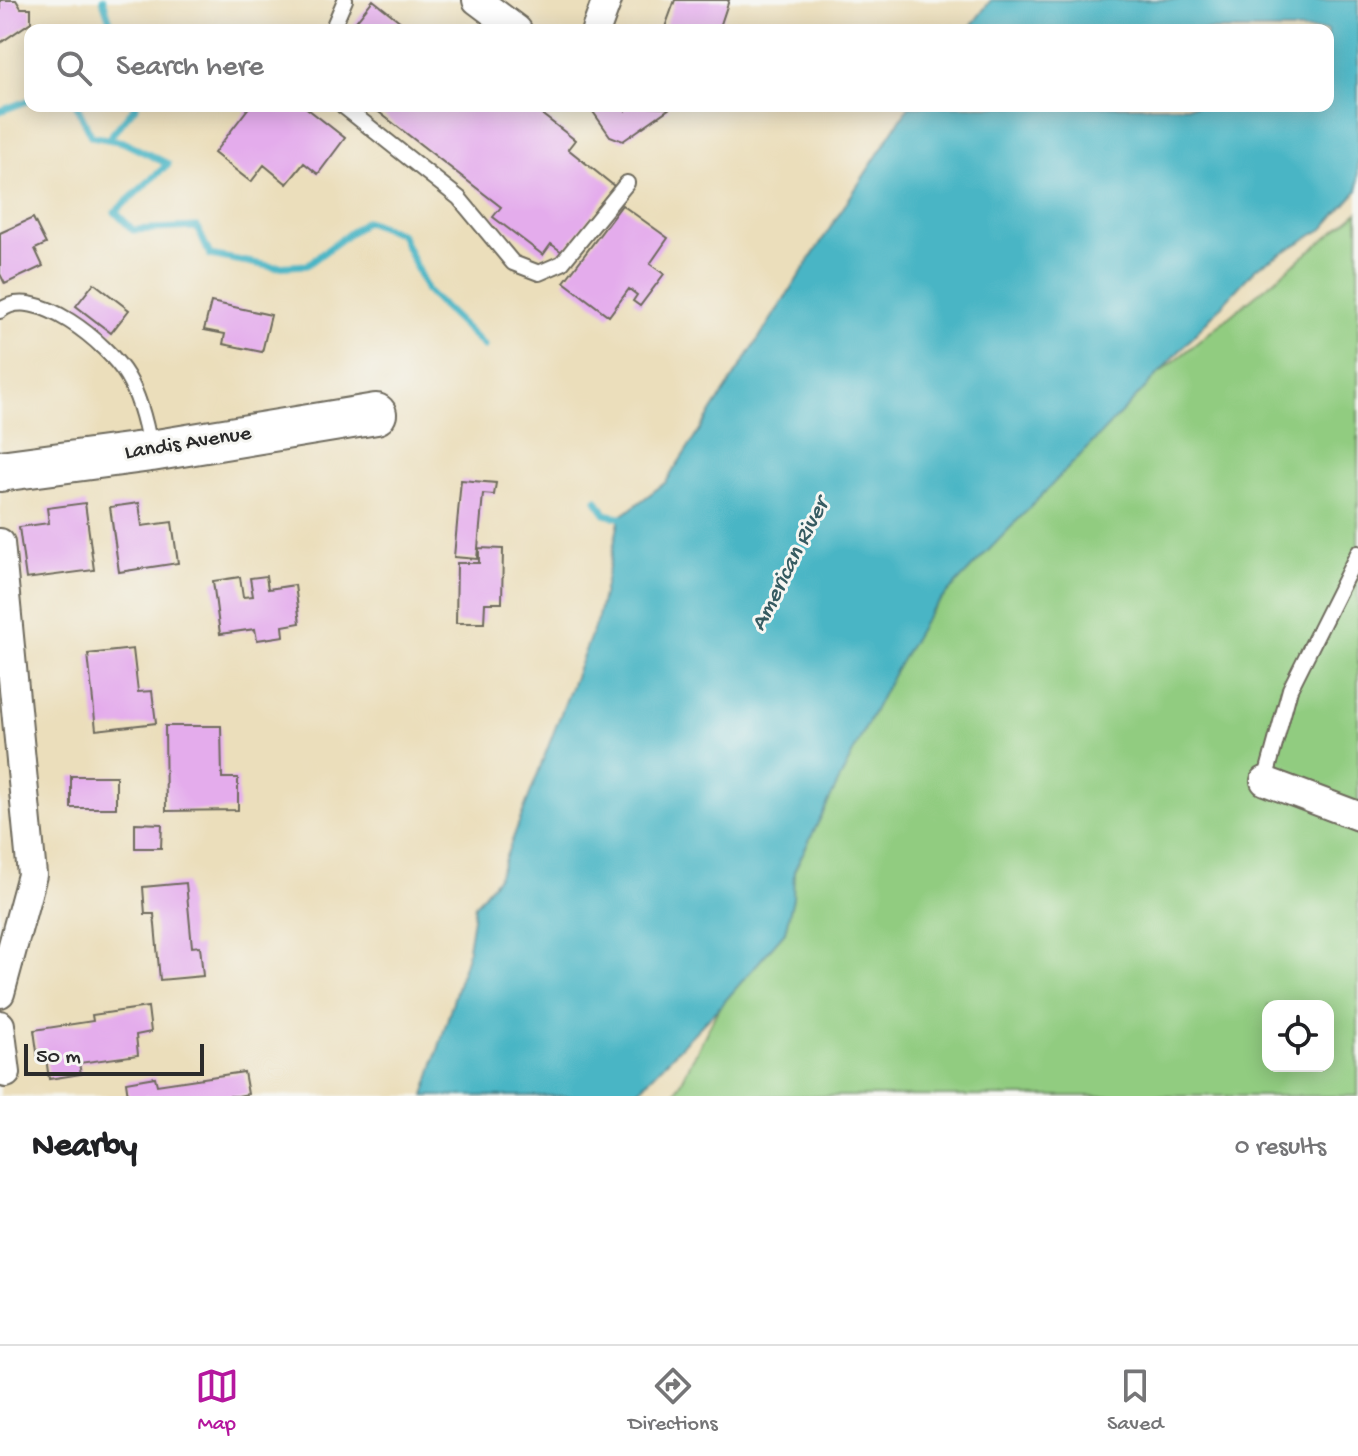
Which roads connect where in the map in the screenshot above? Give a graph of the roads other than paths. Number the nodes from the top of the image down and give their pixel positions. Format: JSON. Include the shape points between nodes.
{"nodes":[{"id":1,"x":345,"y":0,"type":"edge"},
{"id":2,"x":477,"y":0,"type":"edge"},
{"id":3,"x":607,"y":0,"type":"edge"},
{"id":4,"x":335,"y":24,"type":"edge"},
{"id":5,"x":509,"y":24,"type":"edge"},
{"id":6,"x":598,"y":24,"type":"edge"},
{"id":7,"x":351,"y":112,"type":"edge"},
{"id":8,"x":627,"y":183,"type":"dead end"},
{"id":9,"x":0,"y":311,"type":"edge"},
{"id":10,"x":376,"y":414,"type":"dead end"},
{"id":11,"x":151,"y":451,"type":"junction"},
{"id":12,"x":0,"y":471,"type":"edge"},
{"id":13,"x":0,"y":543,"type":"edge"},
{"id":14,"x":1358,"y":553,"type":"edge"},
{"id":15,"x":1265,"y":781,"type":"joint"},
{"id":16,"x":1358,"y":816,"type":"edge"},
{"id":17,"x":0,"y":993,"type":"edge"},
{"id":18,"x":0,"y":1025,"type":"edge"},
{"id":19,"x":6,"y":1073,"type":"dead end"}],
"edges":[{"from":1,"to":4,"type":"lane"},
{"from":2,"to":5,"type":"street"},
{"from":3,"to":6,"type":"street"},
{"from":7,"to":8,"type":"lane","via":[[459,198],[513,263],[539,273],[562,263]]},
{"from":9,"to":11,"type":"lane","via":[[23,301],[39,306],[101,346],[127,376]]},
{"from":10,"to":11,"type":"street","name":"Landis Avenue"},
{"from":11,"to":12,"type":"street","name":"Landis Avenue"},
{"from":13,"to":17,"type":"street","via":[[32,875]]},
{"from":14,"to":15,"type":"lane","via":[[1290,689]]},
{"from":15,"to":16,"type":"street"},
{"from":18,"to":19,"type":"street"}]}
